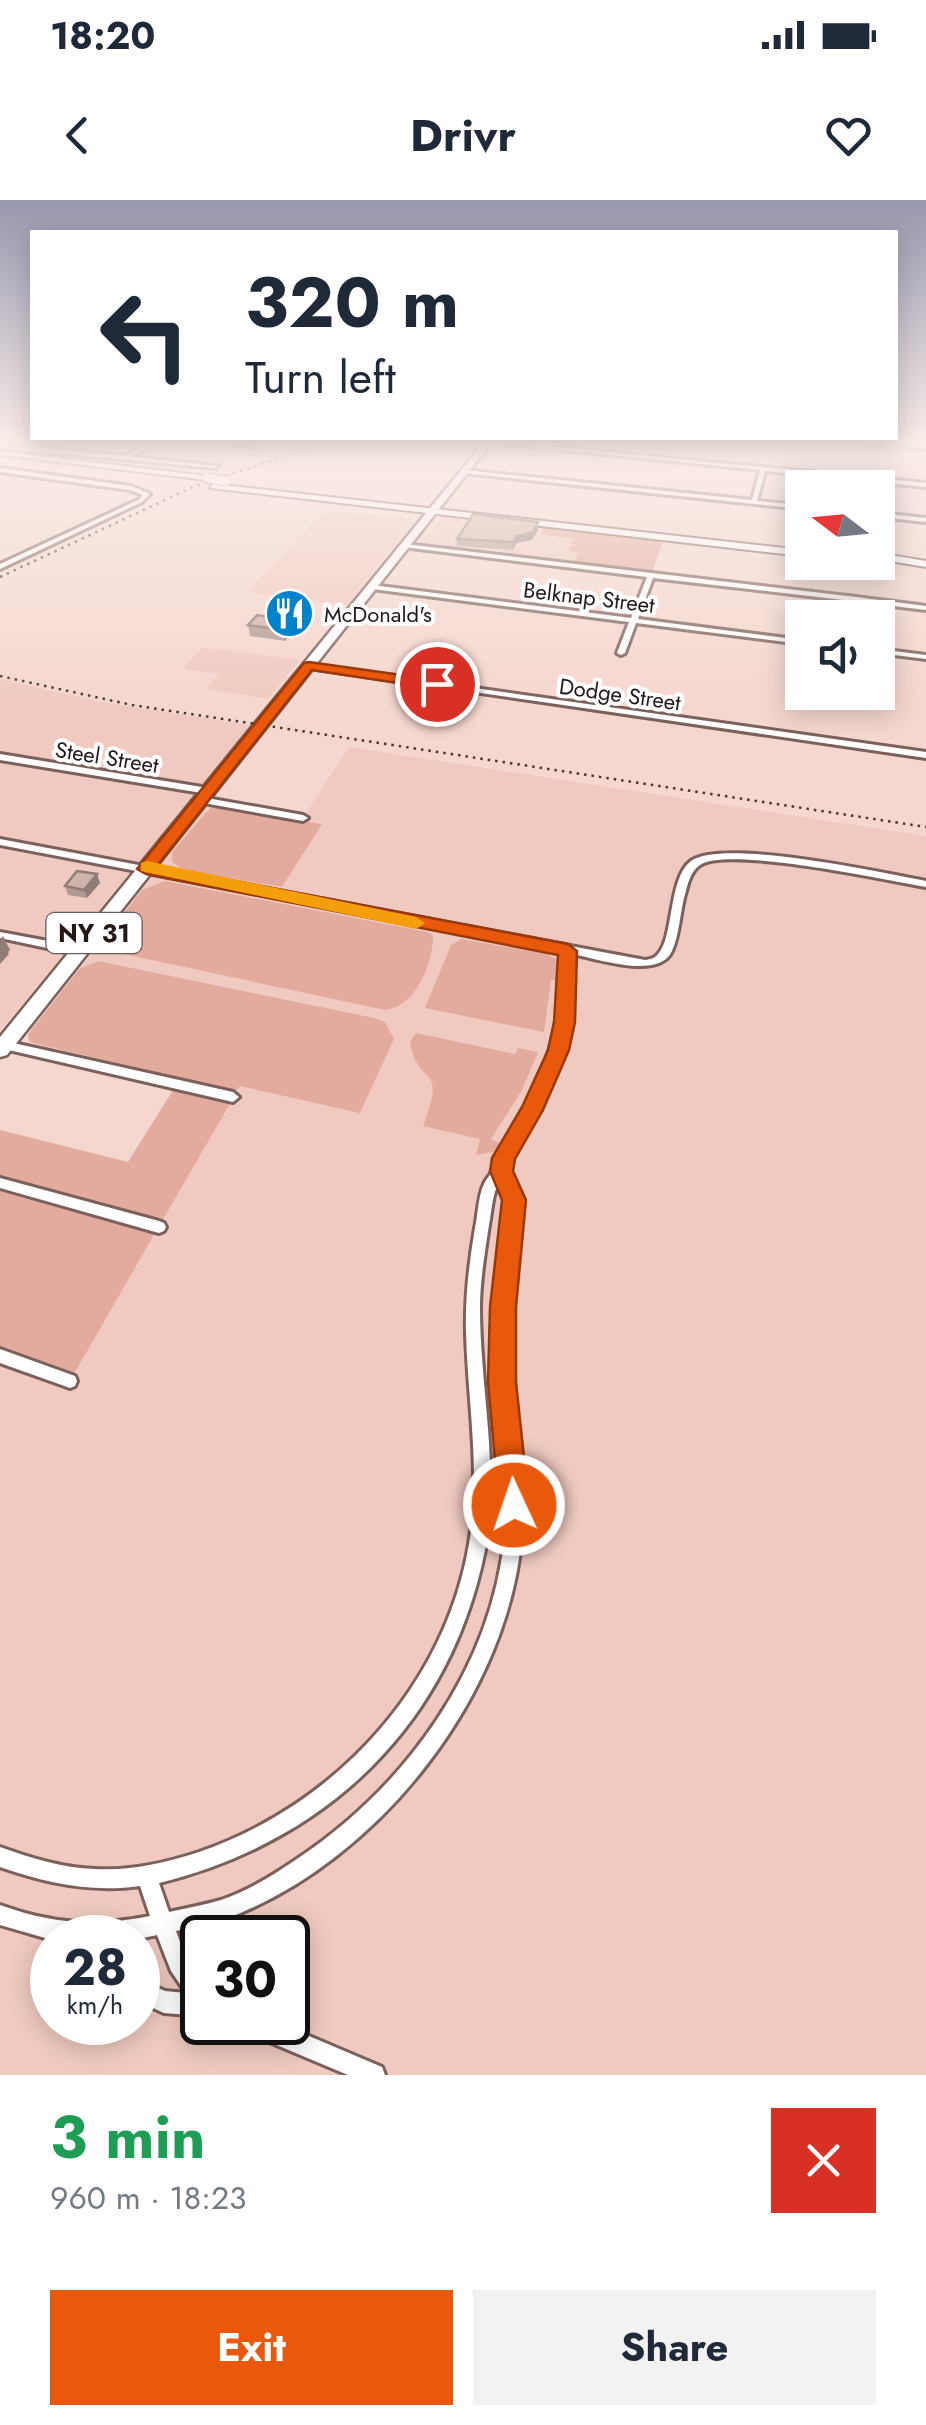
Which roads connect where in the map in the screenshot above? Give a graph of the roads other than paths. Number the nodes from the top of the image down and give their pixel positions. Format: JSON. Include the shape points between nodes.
{"nodes":[{"id":1,"x":80,"y":530,"type":"edge"},
{"id":2,"x":418,"y":530,"type":"edge"},
{"id":3,"x":618,"y":530,"type":"edge"},
{"id":4,"x":405,"y":546,"type":"junction"},
{"id":5,"x":785,"y":548,"type":"edge"},
{"id":6,"x":895,"y":561,"type":"edge"},
{"id":7,"x":921,"y":563,"type":"edge"},
{"id":8,"x":0,"y":567,"type":"edge"},
{"id":9,"x":650,"y":575,"type":"junction"},
{"id":10,"x":372,"y":587,"type":"junction"},
{"id":11,"x":856,"y":600,"type":"edge"},
{"id":12,"x":895,"y":604,"type":"edge"},
{"id":13,"x":926,"y":608,"type":"edge"},
{"id":14,"x":634,"y":620,"type":"junction"},
{"id":15,"x":785,"y":640,"type":"edge"},
{"id":16,"x":621,"y":653,"type":"dead end"},
{"id":17,"x":895,"y":653,"type":"edge"},
{"id":18,"x":926,"y":658,"type":"edge"},
{"id":19,"x":309,"y":666,"type":"junction"},
{"id":20,"x":926,"y":755,"type":"edge"},
{"id":21,"x":0,"y":757,"type":"edge"},
{"id":22,"x":205,"y":796,"type":"junction"},
{"id":23,"x":303,"y":818,"type":"dead end"},
{"id":24,"x":0,"y":842,"type":"edge"},
{"id":25,"x":146,"y":869,"type":"junction"},
{"id":26,"x":926,"y":884,"type":"edge"},
{"id":27,"x":0,"y":934,"type":"edge"},
{"id":28,"x":80,"y":951,"type":"junction"},
{"id":29,"x":568,"y":951,"type":"junction"},
{"id":30,"x":1,"y":1046,"type":"edge"},
{"id":31,"x":233,"y":1098,"type":"dead end"},
{"id":32,"x":502,"y":1171,"type":"junction"},
{"id":33,"x":0,"y":1182,"type":"edge"},
{"id":34,"x":159,"y":1227,"type":"dead end"},
{"id":35,"x":0,"y":1356,"type":"edge"},
{"id":36,"x":70,"y":1381,"type":"dead end"},
{"id":37,"x":0,"y":1857,"type":"edge"},
{"id":38,"x":146,"y":1876,"type":"junction"},
{"id":39,"x":0,"y":1915,"type":"edge"},
{"id":40,"x":160,"y":1923,"type":"edge"},
{"id":41,"x":163,"y":1923,"type":"junction"},
{"id":42,"x":30,"y":1929,"type":"edge"},
{"id":43,"x":180,"y":1967,"type":"edge"},
{"id":44,"x":303,"y":2045,"type":"edge"},
{"id":45,"x":374,"y":2075,"type":"edge"}],
"edges":[{"from":1,"to":8,"type":"street"},
{"from":2,"to":4,"type":"main road","number":"NY 31"},
{"from":3,"to":5,"type":"main road"},
{"from":4,"to":9,"type":"street"},
{"from":4,"to":10,"type":"main road","number":"NY 31"},
{"from":6,"to":7,"type":"main road"},
{"from":9,"to":11,"type":"street"},
{"from":9,"to":14,"type":"street"},
{"from":10,"to":14,"type":"street","name":"Belknap Street"},
{"from":10,"to":19,"type":"main road","number":"NY 31"},
{"from":12,"to":13,"type":"street"},
{"from":14,"to":15,"type":"street","name":"Belknap Street"},
{"from":14,"to":16,"type":"street"},
{"from":17,"to":18,"type":"street"},
{"from":19,"to":20,"type":"street","name":"Dodge Street"},
{"from":19,"to":22,"type":"main road","number":"NY 31"},
{"from":21,"to":22,"type":"street","name":"Steel Street"},
{"from":22,"to":23,"type":"street","name":"Steel Street"},
{"from":22,"to":25,"type":"main road","number":"NY 31"},
{"from":24,"to":25,"type":"street"},
{"from":25,"to":28,"type":"main road","number":"NY 31"},
{"from":25,"to":29,"type":"street"},
{"from":26,"to":29,"type":"street","via":[[718,854],[692,864],[668,952],[659,960],[645,964]]},
{"from":27,"to":28,"type":"street"},
{"from":28,"to":30,"type":"main road","number":"NY 31"},
{"from":29,"to":32,"type":"street","via":[[558,1050]]},
{"from":30,"to":31,"type":"street"},
{"from":32,"to":38,"type":"street","via":[[489,1186],[473,1305],[482,1473],[478,1547],[464,1598],[425,1685],[366,1761],[314,1806],[210,1860]]},
{"from":32,"to":41,"type":"street","via":[[514,1200],[502,1382],[514,1505],[512,1553],[482,1654],[431,1746],[334,1844],[227,1908]]},
{"from":33,"to":34,"type":"street"},
{"from":35,"to":36,"type":"street"},
{"from":37,"to":38,"type":"street","via":[[60,1876],[114,1882]]},
{"from":38,"to":41,"type":"street"},
{"from":39,"to":42,"type":"street"},
{"from":40,"to":41,"type":"street"},
{"from":41,"to":43,"type":"street"},
{"from":44,"to":45,"type":"street"}]}
